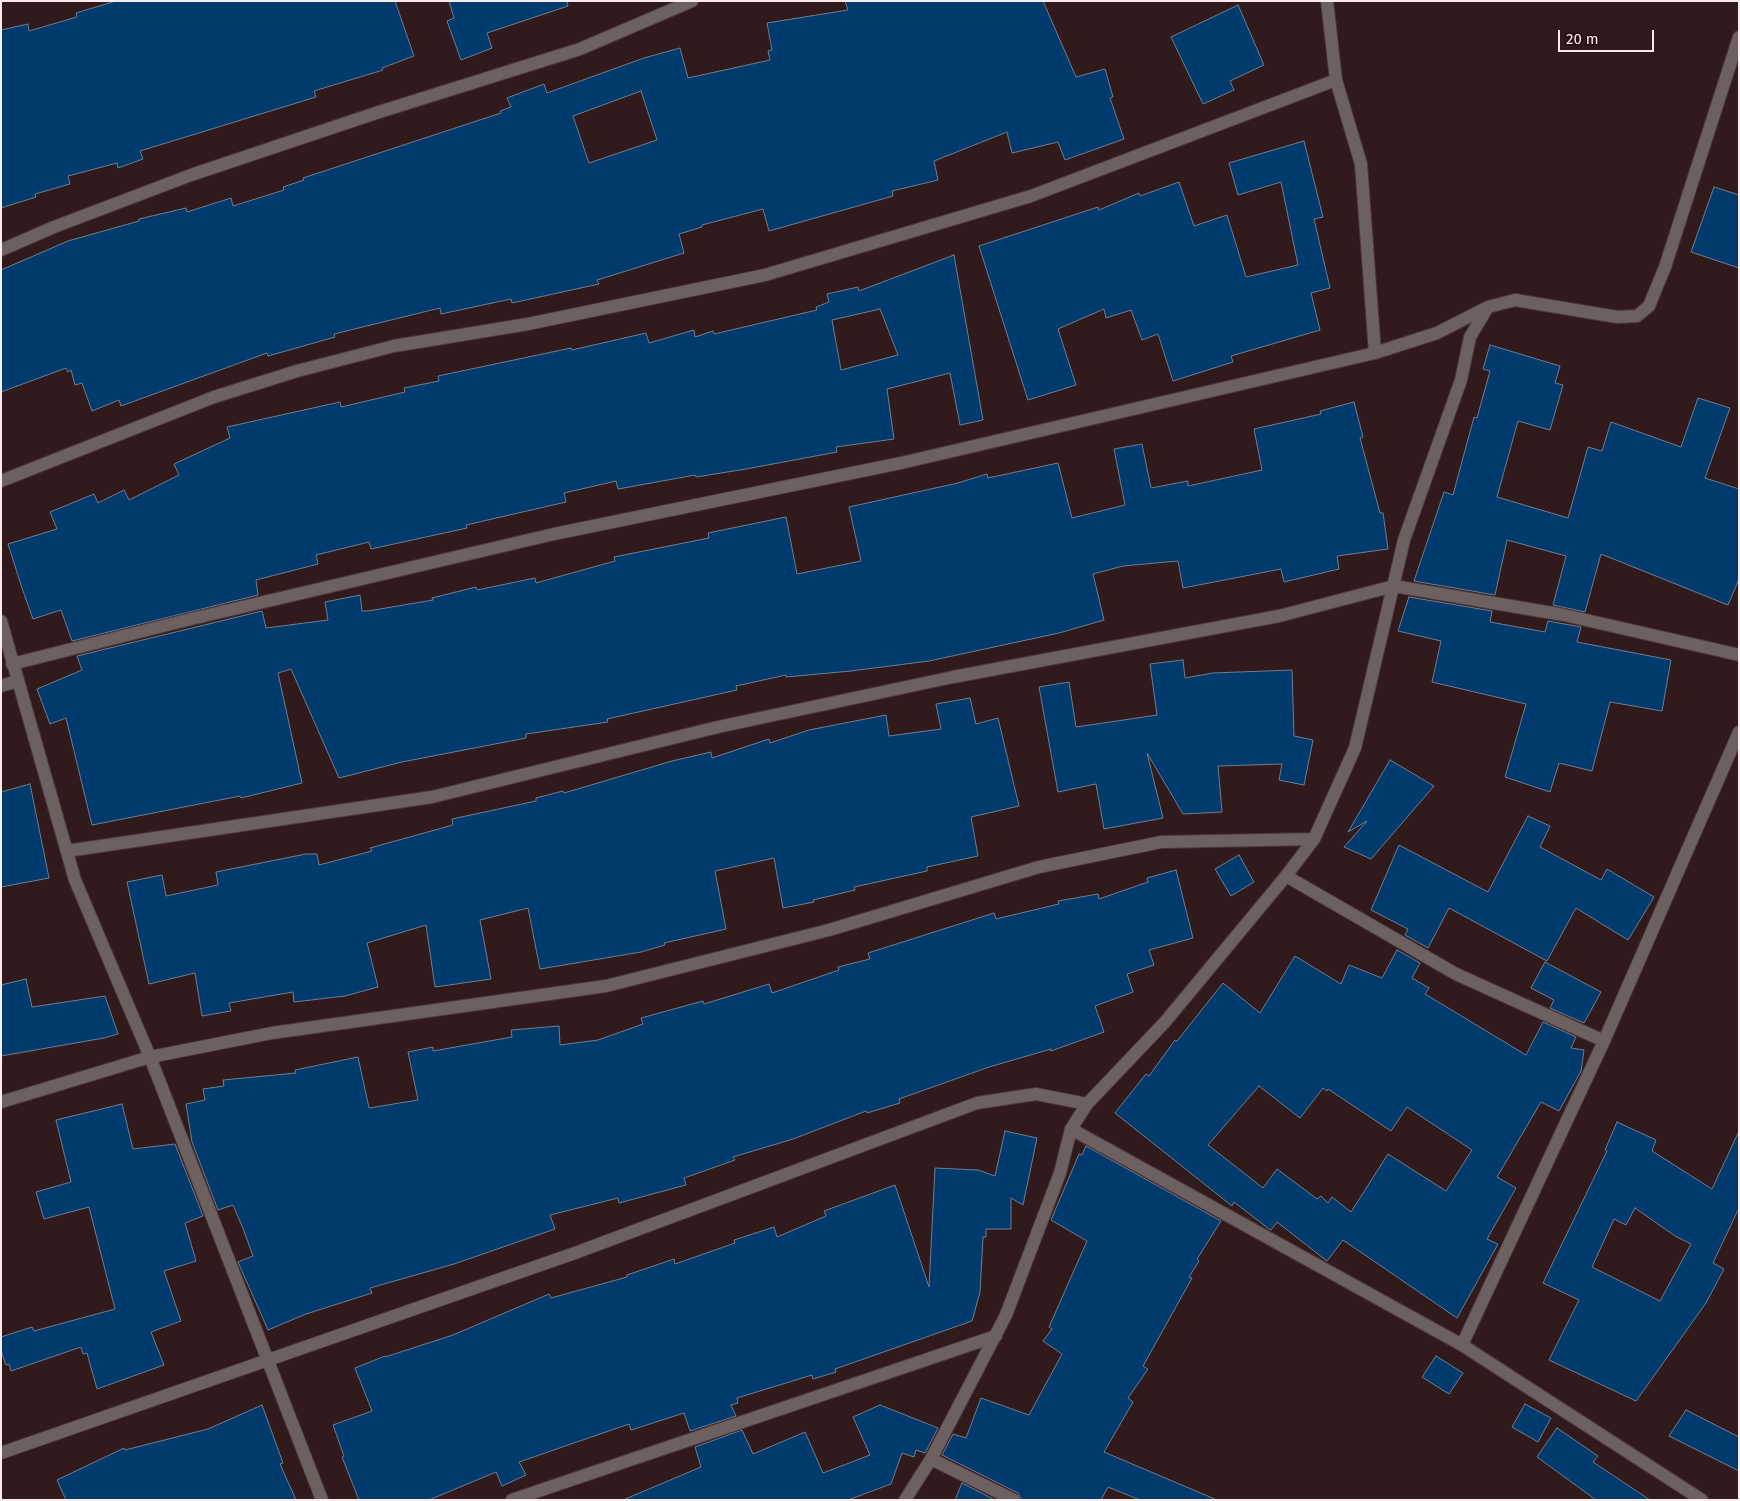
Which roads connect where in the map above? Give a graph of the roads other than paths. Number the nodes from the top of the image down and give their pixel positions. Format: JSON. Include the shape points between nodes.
{"nodes":[{"id":1,"x":692,"y":1,"type":"edge"},
{"id":2,"x":1327,"y":1,"type":"edge"},
{"id":3,"x":1739,"y":37,"type":"edge"},
{"id":4,"x":1336,"y":80,"type":"junction"},
{"id":5,"x":1,"y":250,"type":"edge"},
{"id":6,"x":1488,"y":308,"type":"junction"},
{"id":7,"x":1375,"y":353,"type":"junction"},
{"id":8,"x":1,"y":481,"type":"edge"},
{"id":9,"x":1394,"y":586,"type":"junction"},
{"id":10,"x":1,"y":621,"type":"edge"},
{"id":11,"x":1739,"y":656,"type":"edge"},
{"id":12,"x":12,"y":664,"type":"junction"},
{"id":13,"x":17,"y":681,"type":"junction"},
{"id":14,"x":1,"y":686,"type":"edge"},
{"id":15,"x":1739,"y":732,"type":"edge"},
{"id":16,"x":1314,"y":839,"type":"junction"},
{"id":17,"x":67,"y":851,"type":"junction"},
{"id":18,"x":1286,"y":876,"type":"junction"},
{"id":19,"x":1604,"y":1041,"type":"junction"},
{"id":20,"x":150,"y":1057,"type":"junction"},
{"id":21,"x":1,"y":1102,"type":"edge"},
{"id":22,"x":1087,"y":1104,"type":"junction"},
{"id":23,"x":1071,"y":1129,"type":"junction"},
{"id":24,"x":996,"y":1336,"type":"junction"},
{"id":25,"x":1462,"y":1345,"type":"junction"},
{"id":26,"x":267,"y":1361,"type":"junction"},
{"id":27,"x":1,"y":1453,"type":"edge"},
{"id":28,"x":930,"y":1459,"type":"junction"},
{"id":29,"x":322,"y":1500,"type":"edge"},
{"id":30,"x":512,"y":1500,"type":"edge"},
{"id":31,"x":905,"y":1500,"type":"edge"},
{"id":32,"x":1014,"y":1500,"type":"edge"},
{"id":33,"x":1702,"y":1500,"type":"edge"}],
"edges":[{"from":1,"to":5,"type":"street","via":[[580,48],[191,175]]},
{"from":2,"to":4,"type":"street"},
{"from":3,"to":6,"type":"street","via":[[1665,267],[1649,306],[1637,316],[1618,317],[1515,300]]},
{"from":4,"to":7,"type":"street","via":[[1361,164]]},
{"from":4,"to":8,"type":"street","via":[[1021,198],[765,275],[528,324],[394,346],[296,371],[214,397]]},
{"from":6,"to":7,"type":"street","via":[[1437,333]]},
{"from":6,"to":9,"type":"street","via":[[1470,337],[1461,380],[1404,540]]},
{"from":7,"to":12,"type":"street","via":[[902,462],[554,534]]},
{"from":9,"to":11,"type":"street","via":[[1564,615]]},
{"from":9,"to":16,"type":"street","via":[[1355,748]]},
{"from":9,"to":17,"type":"street","via":[[1279,616],[953,677],[718,727],[432,797]]},
{"from":10,"to":12,"type":"street"},
{"from":12,"to":13,"type":"street"},
{"from":13,"to":14,"type":"street"},
{"from":13,"to":17,"type":"street"},
{"from":15,"to":19,"type":"street"},
{"from":16,"to":18,"type":"street"},
{"from":16,"to":20,"type":"street","via":[[1161,842],[1039,867],[829,930],[606,986],[272,1033]]},
{"from":17,"to":20,"type":"street","via":[[75,880]]},
{"from":18,"to":19,"type":"street","via":[[1456,974]]},
{"from":18,"to":22,"type":"street","via":[[1165,1022]]},
{"from":19,"to":25,"type":"street"},
{"from":20,"to":21,"type":"street"},
{"from":20,"to":26,"type":"street"},
{"from":22,"to":23,"type":"street"},
{"from":22,"to":26,"type":"street","via":[[1036,1094],[977,1103],[575,1253]]},
{"from":23,"to":24,"type":"street","via":[[1060,1173]]},
{"from":23,"to":25,"type":"street"},
{"from":24,"to":28,"type":"street"},
{"from":24,"to":30,"type":"street"},
{"from":25,"to":33,"type":"street"},
{"from":26,"to":27,"type":"street"},
{"from":26,"to":29,"type":"street"},
{"from":28,"to":31,"type":"street"},
{"from":28,"to":32,"type":"street"}]}
